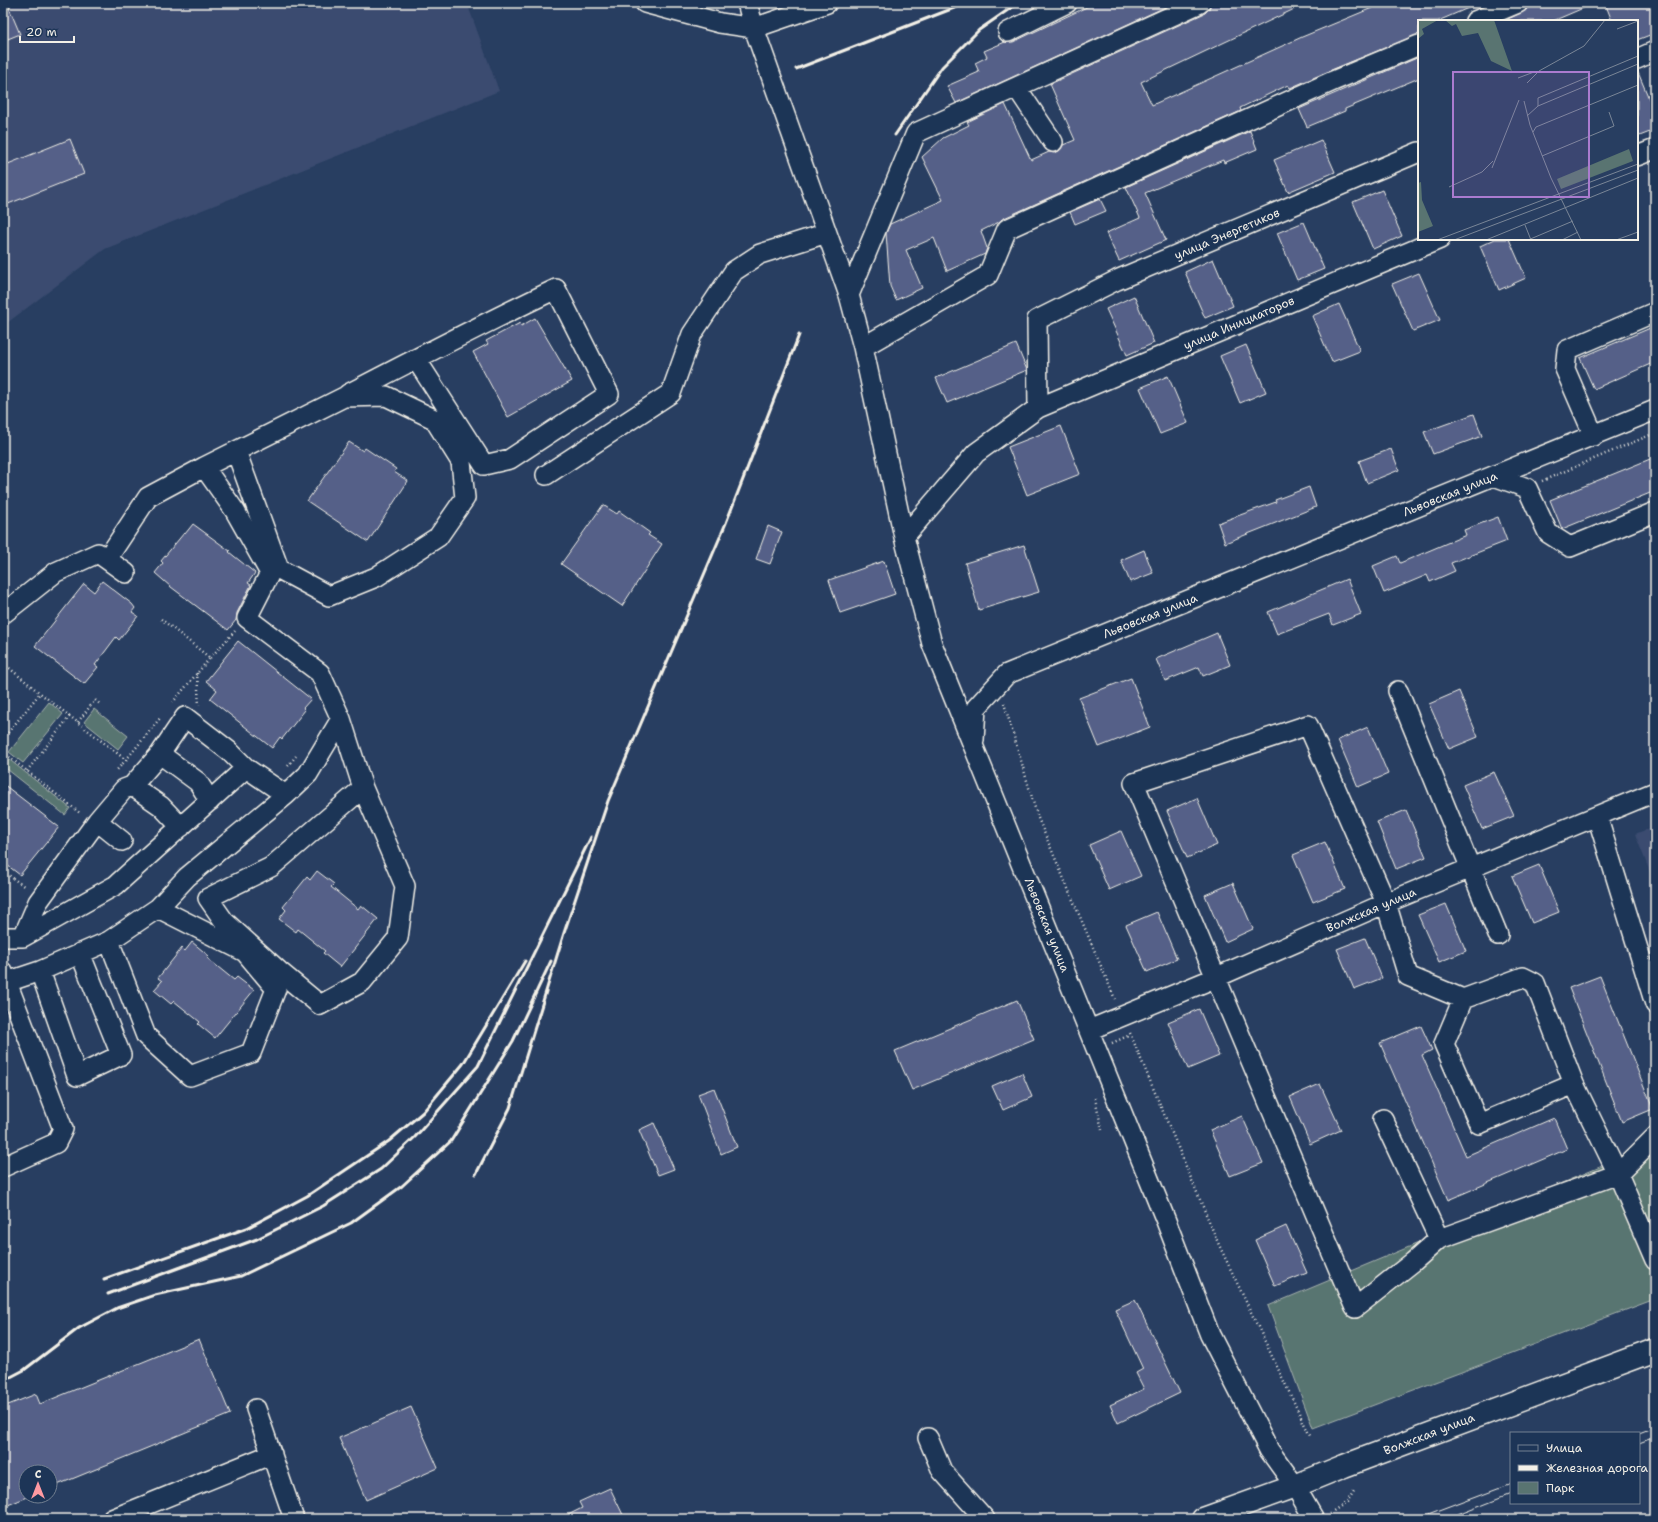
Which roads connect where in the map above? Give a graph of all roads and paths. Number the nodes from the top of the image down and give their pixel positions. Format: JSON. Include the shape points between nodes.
{"nodes":[{"id":1,"x":645,"y":3,"type":"edge"},
{"id":2,"x":747,"y":3,"type":"edge"},
{"id":3,"x":827,"y":3,"type":"edge"},
{"id":4,"x":1067,"y":3,"type":"edge"},
{"id":5,"x":1200,"y":3,"type":"edge"},
{"id":6,"x":1518,"y":3,"type":"edge"},
{"id":7,"x":1478,"y":20,"type":"edge"},
{"id":8,"x":754,"y":28,"type":"junction"},
{"id":9,"x":1008,"y":32,"type":"dead end"},
{"id":10,"x":1418,"y":45,"type":"edge"},
{"id":11,"x":1655,"y":51,"type":"edge"},
{"id":12,"x":1638,"y":59,"type":"edge"},
{"id":13,"x":1017,"y":88,"type":"junction"},
{"id":14,"x":1053,"y":142,"type":"dead end"},
{"id":15,"x":1655,"y":149,"type":"edge"},
{"id":16,"x":1418,"y":152,"type":"edge"},
{"id":17,"x":1638,"y":156,"type":"edge"},
{"id":18,"x":827,"y":233,"type":"junction"},
{"id":19,"x":1438,"y":240,"type":"edge"},
{"id":20,"x":849,"y":295,"type":"junction"},
{"id":21,"x":1655,"y":312,"type":"edge"},
{"id":22,"x":863,"y":347,"type":"junction"},
{"id":23,"x":416,"y":359,"type":"junction"},
{"id":24,"x":344,"y":397,"type":"junction"},
{"id":25,"x":1038,"y":408,"type":"junction"},
{"id":26,"x":1655,"y":410,"type":"edge"},
{"id":27,"x":1655,"y":433,"type":"edge"},
{"id":28,"x":1594,"y":436,"type":"junction"},
{"id":29,"x":236,"y":451,"type":"junction"},
{"id":30,"x":204,"y":467,"type":"junction"},
{"id":31,"x":546,"y":475,"type":"dead end"},
{"id":32,"x":1494,"y":476,"type":"junction"},
{"id":33,"x":1527,"y":488,"type":"junction"},
{"id":34,"x":1655,"y":512,"type":"edge"},
{"id":35,"x":904,"y":537,"type":"junction"},
{"id":36,"x":107,"y":559,"type":"junction"},
{"id":37,"x":126,"y":573,"type":"dead end"},
{"id":38,"x":3,"y":614,"type":"edge"},
{"id":39,"x":161,"y":619,"type":"dead end"},
{"id":40,"x":240,"y":632,"type":"dead end"},
{"id":41,"x":210,"y":658,"type":"junction"},
{"id":42,"x":3,"y":663,"type":"edge"},
{"id":43,"x":1398,"y":691,"type":"dead end"},
{"id":44,"x":40,"y":692,"type":"junction"},
{"id":45,"x":1004,"y":701,"type":"dead end"},
{"id":46,"x":172,"y":704,"type":"dead end"},
{"id":47,"x":102,"y":705,"type":"dead end"},
{"id":48,"x":70,"y":716,"type":"junction"},
{"id":49,"x":162,"y":716,"type":"dead end"},
{"id":50,"x":341,"y":719,"type":"junction"},
{"id":51,"x":78,"y":722,"type":"junction"},
{"id":52,"x":3,"y":740,"type":"edge"},
{"id":53,"x":974,"y":745,"type":"junction"},
{"id":54,"x":3,"y":752,"type":"edge"},
{"id":55,"x":298,"y":753,"type":"dead end"},
{"id":56,"x":160,"y":754,"type":"junction"},
{"id":57,"x":126,"y":760,"type":"junction"},
{"id":58,"x":246,"y":768,"type":"junction"},
{"id":59,"x":27,"y":771,"type":"junction"},
{"id":60,"x":284,"y":771,"type":"dead end"},
{"id":61,"x":116,"y":772,"type":"dead end"},
{"id":62,"x":132,"y":786,"type":"junction"},
{"id":63,"x":362,"y":788,"type":"junction"},
{"id":64,"x":1655,"y":792,"type":"edge"},
{"id":65,"x":286,"y":794,"type":"junction"},
{"id":66,"x":210,"y":800,"type":"junction"},
{"id":67,"x":1597,"y":816,"type":"junction"},
{"id":68,"x":77,"y":820,"type":"dead end"},
{"id":69,"x":98,"y":821,"type":"junction"},
{"id":70,"x":181,"y":827,"type":"junction"},
{"id":71,"x":122,"y":841,"type":"dead end"},
{"id":72,"x":1471,"y":867,"type":"junction"},
{"id":73,"x":3,"y":871,"type":"edge"},
{"id":74,"x":187,"y":877,"type":"junction"},
{"id":75,"x":29,"y":881,"type":"dead end"},
{"id":76,"x":208,"y":898,"type":"junction"},
{"id":77,"x":1386,"y":903,"type":"junction"},
{"id":78,"x":158,"y":908,"type":"junction"},
{"id":79,"x":1498,"y":935,"type":"dead end"},
{"id":80,"x":3,"y":937,"type":"edge"},
{"id":81,"x":24,"y":937,"type":"junction"},
{"id":82,"x":109,"y":942,"type":"junction"},
{"id":83,"x":80,"y":954,"type":"junction"},
{"id":84,"x":40,"y":971,"type":"junction"},
{"id":85,"x":5,"y":977,"type":"edge"},
{"id":86,"x":1217,"y":978,"type":"junction"},
{"id":87,"x":1463,"y":999,"type":"junction"},
{"id":88,"x":1655,"y":1004,"type":"edge"},
{"id":89,"x":1122,"y":1016,"type":"junction"},
{"id":90,"x":1089,"y":1030,"type":"junction"},
{"id":91,"x":1574,"y":1084,"type":"junction"},
{"id":92,"x":1383,"y":1119,"type":"dead end"},
{"id":93,"x":1655,"y":1137,"type":"edge"},
{"id":94,"x":3,"y":1167,"type":"edge"},
{"id":95,"x":1618,"y":1174,"type":"junction"},
{"id":96,"x":1439,"y":1239,"type":"junction"},
{"id":97,"x":1655,"y":1260,"type":"edge"},
{"id":98,"x":1655,"y":1350,"type":"edge"},
{"id":99,"x":256,"y":1409,"type":"dead end"},
{"id":100,"x":928,"y":1438,"type":"dead end"},
{"id":101,"x":1311,"y":1438,"type":"dead end"},
{"id":102,"x":272,"y":1454,"type":"junction"},
{"id":103,"x":1295,"y":1486,"type":"junction"},
{"id":104,"x":1354,"y":1491,"type":"dead end"},
{"id":105,"x":1321,"y":1517,"type":"edge"},
{"id":106,"x":112,"y":1519,"type":"edge"},
{"id":107,"x":294,"y":1519,"type":"edge"},
{"id":108,"x":985,"y":1519,"type":"edge"},
{"id":109,"x":1203,"y":1519,"type":"edge"}],
"edges":[{"from":1,"to":8,"type":"street","via":[[720,23]]},
{"from":2,"to":8,"type":"street"},
{"from":3,"to":8,"type":"street"},
{"from":4,"to":9,"type":"street"},
{"from":5,"to":13,"type":"street"},
{"from":6,"to":7,"type":"street"},
{"from":8,"to":18,"type":"street"},
{"from":10,"to":22,"type":"street","via":[[1333,81],[1007,229],[988,275]]},
{"from":11,"to":12,"type":"street"},
{"from":13,"to":14,"type":"street"},
{"from":13,"to":20,"type":"street","via":[[916,134]]},
{"from":15,"to":17,"type":"street"},
{"from":16,"to":25,"type":"street","name":"улица Энергетиков","via":[[1117,280],[1036,320]]},
{"from":18,"to":20,"type":"street"},
{"from":18,"to":31,"type":"street","via":[[760,254],[734,271],[692,334],[671,393]]},
{"from":19,"to":25,"type":"street","name":"улица Инициаторов"},
{"from":20,"to":22,"type":"street"},
{"from":21,"to":28,"type":"street","via":[[1566,350],[1566,369]]},
{"from":22,"to":35,"type":"street"},
{"from":23,"to":23,"type":"street","via":[[556,289],[609,394],[510,459],[484,465]]},
{"from":23,"to":24,"type":"street"},
{"from":24,"to":29,"type":"street"},
{"from":24,"to":29,"type":"street","via":[[386,396],[434,419],[461,462],[465,498],[438,537],[376,577],[329,596],[279,569]]},
{"from":25,"to":35,"type":"street","name":"улица Инициаторов","via":[[976,453]]},
{"from":26,"to":28,"type":"street","name":"Львовская улица"},
{"from":27,"to":33,"type":"path"},
{"from":28,"to":32,"type":"street","name":"Львовская улица"},
{"from":29,"to":30,"type":"street"},
{"from":30,"to":36,"type":"street","via":[[148,497]]},
{"from":30,"to":50,"type":"street","via":[[236,511],[270,574],[247,618],[320,673]]},
{"from":32,"to":33,"type":"street"},
{"from":32,"to":53,"type":"street","name":"Львовская улица","via":[[1007,674],[976,708]]},
{"from":33,"to":34,"type":"street","via":[[1548,533],[1570,547]]},
{"from":35,"to":53,"type":"street","via":[[932,644]]},
{"from":36,"to":37,"type":"street"},
{"from":36,"to":38,"type":"street","via":[[98,553],[56,572]]},
{"from":39,"to":41,"type":"path"},
{"from":40,"to":41,"type":"path","via":[[233,631]]},
{"from":41,"to":46,"type":"path"},
{"from":42,"to":44,"type":"path"},
{"from":43,"to":72,"type":"street"},
{"from":44,"to":48,"type":"path"},
{"from":44,"to":52,"type":"path"},
{"from":45,"to":89,"type":"path","via":[[1038,818]]},
{"from":47,"to":51,"type":"path","via":[[95,700]]},
{"from":48,"to":51,"type":"path"},
{"from":48,"to":59,"type":"path"},
{"from":49,"to":57,"type":"path"},
{"from":50,"to":63,"type":"street"},
{"from":50,"to":65,"type":"street","via":[[308,774]]},
{"from":51,"to":57,"type":"path"},
{"from":53,"to":90,"type":"street","name":"Львовская улица"},
{"from":54,"to":59,"type":"path"},
{"from":55,"to":60,"type":"path"},
{"from":56,"to":58,"type":"street","via":[[185,717],[229,751]]},
{"from":56,"to":62,"type":"street"},
{"from":56,"to":66,"type":"street","via":[[198,782]]},
{"from":57,"to":61,"type":"path"},
{"from":58,"to":65,"type":"street"},
{"from":58,"to":66,"type":"street"},
{"from":59,"to":68,"type":"path","via":[[82,814]]},
{"from":62,"to":69,"type":"street","via":[[124,789]]},
{"from":62,"to":70,"type":"street","via":[[161,806]]},
{"from":63,"to":76,"type":"street","via":[[271,867]]},
{"from":63,"to":76,"type":"street","via":[[405,886],[398,938],[362,982],[320,1005],[224,921]]},
{"from":64,"to":67,"type":"street","name":"Волжская улица"},
{"from":65,"to":74,"type":"street"},
{"from":66,"to":70,"type":"street"},
{"from":67,"to":72,"type":"street","name":"Волжская улица"},
{"from":67,"to":88,"type":"street"},
{"from":69,"to":71,"type":"street"},
{"from":69,"to":81,"type":"street","via":[[38,902]]},
{"from":70,"to":81,"type":"street","via":[[116,885]]},
{"from":72,"to":77,"type":"street","name":"Волжская улица"},
{"from":72,"to":79,"type":"street"},
{"from":73,"to":75,"type":"path","via":[[24,888]]},
{"from":74,"to":76,"type":"street"},
{"from":74,"to":78,"type":"street"},
{"from":77,"to":86,"type":"street","name":"Волжская улица"},
{"from":77,"to":86,"type":"street","via":[[1308,725],[1134,783]]},
{"from":77,"to":87,"type":"street","via":[[1408,976]]},
{"from":78,"to":82,"type":"street"},
{"from":78,"to":82,"type":"street","via":[[245,952],[276,989],[251,1053],[190,1076],[146,1036]]},
{"from":80,"to":81,"type":"street"},
{"from":82,"to":83,"type":"street"},
{"from":83,"to":84,"type":"street"},
{"from":83,"to":84,"type":"street","via":[[121,1055],[77,1076]]},
{"from":84,"to":85,"type":"street"},
{"from":85,"to":94,"type":"street","via":[[63,1129],[56,1143]]},
{"from":86,"to":89,"type":"street","name":"Волжская улица"},
{"from":86,"to":96,"type":"street","via":[[1355,1308]]},
{"from":87,"to":91,"type":"street","via":[[1524,978],[1535,984]]},
{"from":87,"to":91,"type":"street","via":[[1444,1044],[1479,1124]]},
{"from":89,"to":90,"type":"street","name":"Волжская улица"},
{"from":89,"to":101,"type":"path","via":[[1219,1245]]},
{"from":90,"to":103,"type":"street","name":"Львовская улица","via":[[1210,1335],[1269,1450]]},
{"from":91,"to":95,"type":"street"},
{"from":92,"to":96,"type":"street"},
{"from":93,"to":95,"type":"street"},
{"from":95,"to":96,"type":"street"},
{"from":95,"to":97,"type":"street"},
{"from":98,"to":103,"type":"main road","name":"Волжская улица"},
{"from":99,"to":102,"type":"street"},
{"from":100,"to":108,"type":"street","via":[[942,1471]]},
{"from":102,"to":106,"type":"street"},
{"from":102,"to":107,"type":"street"},
{"from":103,"to":105,"type":"street","name":"Львовская улица"},
{"from":103,"to":109,"type":"main road","name":"Волжская улица"},
{"from":104,"to":105,"type":"path","via":[[1347,1502]]}]}
